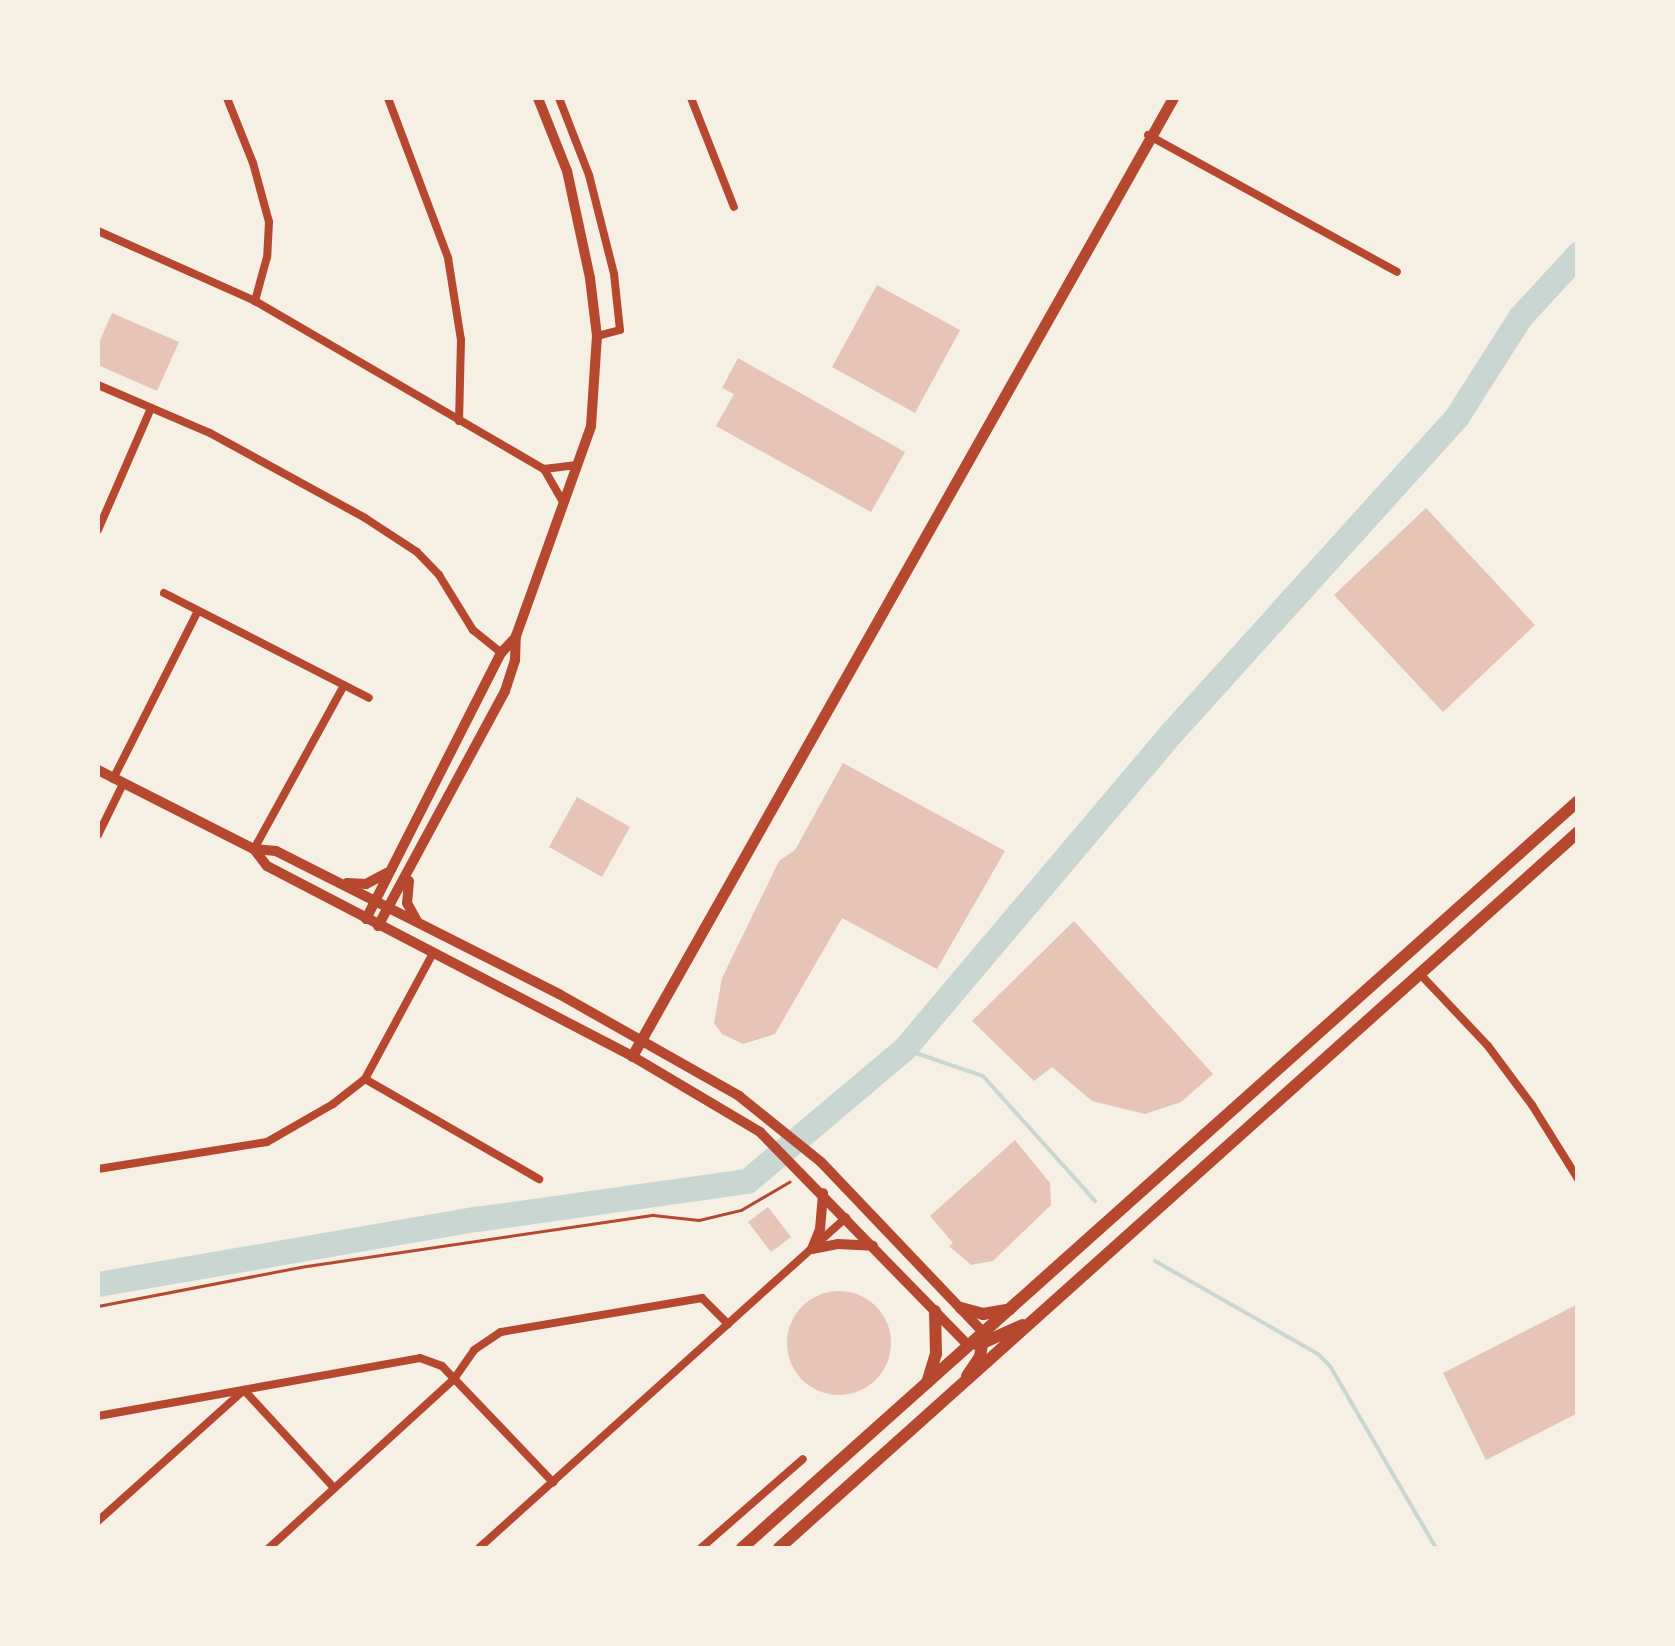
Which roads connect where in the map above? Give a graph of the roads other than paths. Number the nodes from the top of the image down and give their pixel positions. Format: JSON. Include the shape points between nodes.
{"nodes":[{"id":1,"x":227,"y":98,"type":"edge"},
{"id":2,"x":388,"y":98,"type":"edge"},
{"id":3,"x":538,"y":98,"type":"edge"},
{"id":4,"x":559,"y":98,"type":"edge"},
{"id":5,"x":691,"y":98,"type":"edge"},
{"id":6,"x":1173,"y":98,"type":"edge"},
{"id":7,"x":1148,"y":135,"type":"junction"},
{"id":8,"x":734,"y":207,"type":"dead end"},
{"id":9,"x":98,"y":231,"type":"edge"},
{"id":10,"x":1398,"y":272,"type":"dead end"},
{"id":11,"x":255,"y":301,"type":"junction"},
{"id":12,"x":597,"y":336,"type":"junction"},
{"id":13,"x":98,"y":385,"type":"edge"},
{"id":14,"x":152,"y":408,"type":"junction"},
{"id":15,"x":459,"y":421,"type":"junction"},
{"id":16,"x":577,"y":465,"type":"junction"},
{"id":17,"x":544,"y":469,"type":"junction"},
{"id":18,"x":564,"y":502,"type":"junction"},
{"id":19,"x":98,"y":530,"type":"edge"},
{"id":20,"x":164,"y":594,"type":"dead end"},
{"id":21,"x":198,"y":611,"type":"junction"},
{"id":22,"x":516,"y":636,"type":"junction"},
{"id":23,"x":501,"y":653,"type":"junction"},
{"id":24,"x":344,"y":684,"type":"junction"},
{"id":25,"x":370,"y":698,"type":"dead end"},
{"id":26,"x":98,"y":770,"type":"edge"},
{"id":27,"x":118,"y":781,"type":"junction"},
{"id":28,"x":1578,"y":801,"type":"edge"},
{"id":29,"x":1578,"y":832,"type":"edge"},
{"id":30,"x":98,"y":835,"type":"edge"},
{"id":31,"x":254,"y":849,"type":"junction"},
{"id":32,"x":397,"y":862,"type":"junction"},
{"id":33,"x":412,"y":870,"type":"junction"},
{"id":34,"x":336,"y":882,"type":"junction"},
{"id":35,"x":376,"y":902,"type":"junction"},
{"id":36,"x":389,"y":908,"type":"junction"},
{"id":37,"x":366,"y":919,"type":"junction"},
{"id":38,"x":419,"y":923,"type":"junction"},
{"id":39,"x":378,"y":926,"type":"junction"},
{"id":40,"x":432,"y":955,"type":"junction"},
{"id":41,"x":1420,"y":974,"type":"junction"},
{"id":42,"x":643,"y":1037,"type":"junction"},
{"id":43,"x":632,"y":1056,"type":"junction"},
{"id":44,"x":365,"y":1079,"type":"junction"},
{"id":45,"x":98,"y":1168,"type":"edge"},
{"id":46,"x":538,"y":1178,"type":"dead end"},
{"id":47,"x":1578,"y":1180,"type":"edge"},
{"id":48,"x":840,"y":1185,"type":"junction"},
{"id":49,"x":823,"y":1193,"type":"junction"},
{"id":50,"x":846,"y":1218,"type":"junction"},
{"id":51,"x":878,"y":1223,"type":"junction"},
{"id":52,"x":873,"y":1246,"type":"junction"},
{"id":53,"x":812,"y":1249,"type":"junction"},
{"id":54,"x":961,"y":1308,"type":"junction"},
{"id":55,"x":1012,"y":1308,"type":"junction"},
{"id":56,"x":935,"y":1311,"type":"junction"},
{"id":57,"x":1039,"y":1318,"type":"junction"},
{"id":58,"x":728,"y":1324,"type":"junction"},
{"id":59,"x":979,"y":1341,"type":"junction"},
{"id":60,"x":454,"y":1379,"type":"junction"},
{"id":61,"x":926,"y":1385,"type":"junction"},
{"id":62,"x":244,"y":1390,"type":"junction"},
{"id":63,"x":936,"y":1411,"type":"junction"},
{"id":64,"x":98,"y":1416,"type":"edge"},
{"id":65,"x":803,"y":1458,"type":"dead end"},
{"id":66,"x":553,"y":1482,"type":"junction"},
{"id":67,"x":334,"y":1488,"type":"junction"},
{"id":68,"x":98,"y":1521,"type":"edge"},
{"id":69,"x":280,"y":1538,"type":"junction"},
{"id":70,"x":752,"y":1545,"type":"edge"},
{"id":71,"x":269,"y":1548,"type":"edge"},
{"id":72,"x":289,"y":1548,"type":"edge"},
{"id":73,"x":479,"y":1548,"type":"edge"},
{"id":74,"x":701,"y":1548,"type":"edge"},
{"id":75,"x":779,"y":1548,"type":"edge"}],
"edges":[{"from":1,"to":11,"type":"street","via":[[269,222]]},
{"from":2,"to":15,"type":"street","via":[[448,258],[461,340]]},
{"from":3,"to":12,"type":"street","via":[[579,217]]},
{"from":4,"to":12,"type":"street","via":[[588,174],[614,274],[620,330]]},
{"from":5,"to":8,"type":"street"},
{"from":6,"to":7,"type":"main road"},
{"from":7,"to":10,"type":"street"},
{"from":7,"to":42,"type":"main road"},
{"from":9,"to":11,"type":"street"},
{"from":11,"to":15,"type":"street"},
{"from":12,"to":16,"type":"street","via":[[591,426]]},
{"from":13,"to":14,"type":"street"},
{"from":14,"to":19,"type":"street"},
{"from":14,"to":23,"type":"street","via":[[210,432],[416,552],[440,575],[472,630]]},
{"from":15,"to":17,"type":"street"},
{"from":16,"to":17,"type":"street"},
{"from":16,"to":18,"type":"street"},
{"from":17,"to":18,"type":"street"},
{"from":18,"to":22,"type":"street"},
{"from":20,"to":21,"type":"street"},
{"from":21,"to":24,"type":"street"},
{"from":21,"to":27,"type":"street"},
{"from":22,"to":23,"type":"street"},
{"from":22,"to":33,"type":"street","via":[[515,660],[487,731]]},
{"from":23,"to":32,"type":"street"},
{"from":24,"to":25,"type":"street"},
{"from":24,"to":31,"type":"street"},
{"from":26,"to":27,"type":"street"},
{"from":27,"to":30,"type":"street"},
{"from":27,"to":31,"type":"street"},
{"from":28,"to":55,"type":"main road"},
{"from":29,"to":41,"type":"main road"},
{"from":31,"to":34,"type":"street","via":[[276,851]]},
{"from":31,"to":37,"type":"street","via":[[267,866]]},
{"from":32,"to":34,"type":"street","via":[[381,880]]},
{"from":32,"to":35,"type":"street"},
{"from":33,"to":36,"type":"street"},
{"from":33,"to":38,"type":"street","via":[[408,903]]},
{"from":34,"to":35,"type":"street"},
{"from":35,"to":36,"type":"street"},
{"from":35,"to":37,"type":"street"},
{"from":36,"to":38,"type":"street"},
{"from":36,"to":39,"type":"street"},
{"from":37,"to":39,"type":"street"},
{"from":38,"to":42,"type":"street"},
{"from":39,"to":40,"type":"street"},
{"from":40,"to":43,"type":"street"},
{"from":40,"to":44,"type":"street"},
{"from":41,"to":47,"type":"street","via":[[1488,1046]]},
{"from":41,"to":57,"type":"main road"},
{"from":42,"to":43,"type":"main road"},
{"from":42,"to":48,"type":"street","via":[[774,1120]]},
{"from":43,"to":49,"type":"street","via":[[760,1132]]},
{"from":44,"to":45,"type":"street","via":[[266,1142]]},
{"from":44,"to":46,"type":"street"},
{"from":48,"to":50,"type":"street"},
{"from":48,"to":51,"type":"street"},
{"from":49,"to":50,"type":"street"},
{"from":49,"to":53,"type":"street"},
{"from":50,"to":51,"type":"street"},
{"from":50,"to":52,"type":"street"},
{"from":50,"to":53,"type":"street"},
{"from":51,"to":54,"type":"street"},
{"from":52,"to":53,"type":"street"},
{"from":52,"to":56,"type":"street"},
{"from":53,"to":58,"type":"street"},
{"from":54,"to":55,"type":"main road","via":[[983,1314]]},
{"from":54,"to":59,"type":"street"},
{"from":55,"to":59,"type":"main road"},
{"from":56,"to":59,"type":"street"},
{"from":56,"to":61,"type":"main road","via":[[936,1354]]},
{"from":57,"to":59,"type":"main road"},
{"from":57,"to":63,"type":"main road"},
{"from":58,"to":60,"type":"street","via":[[702,1298],[529,1326],[502,1332],[474,1350]]},
{"from":58,"to":66,"type":"street"},
{"from":59,"to":61,"type":"main road"},
{"from":59,"to":63,"type":"main road","via":[[973,1368]]},
{"from":60,"to":62,"type":"street","via":[[420,1358]]},
{"from":60,"to":66,"type":"street"},
{"from":60,"to":67,"type":"street"},
{"from":61,"to":70,"type":"main road"},
{"from":62,"to":64,"type":"street"},
{"from":62,"to":67,"type":"street"},
{"from":62,"to":68,"type":"street"},
{"from":63,"to":75,"type":"main road"},
{"from":65,"to":74,"type":"street"},
{"from":66,"to":73,"type":"street"},
{"from":67,"to":69,"type":"street"},
{"from":69,"to":71,"type":"street"},
{"from":69,"to":72,"type":"street"}]}
